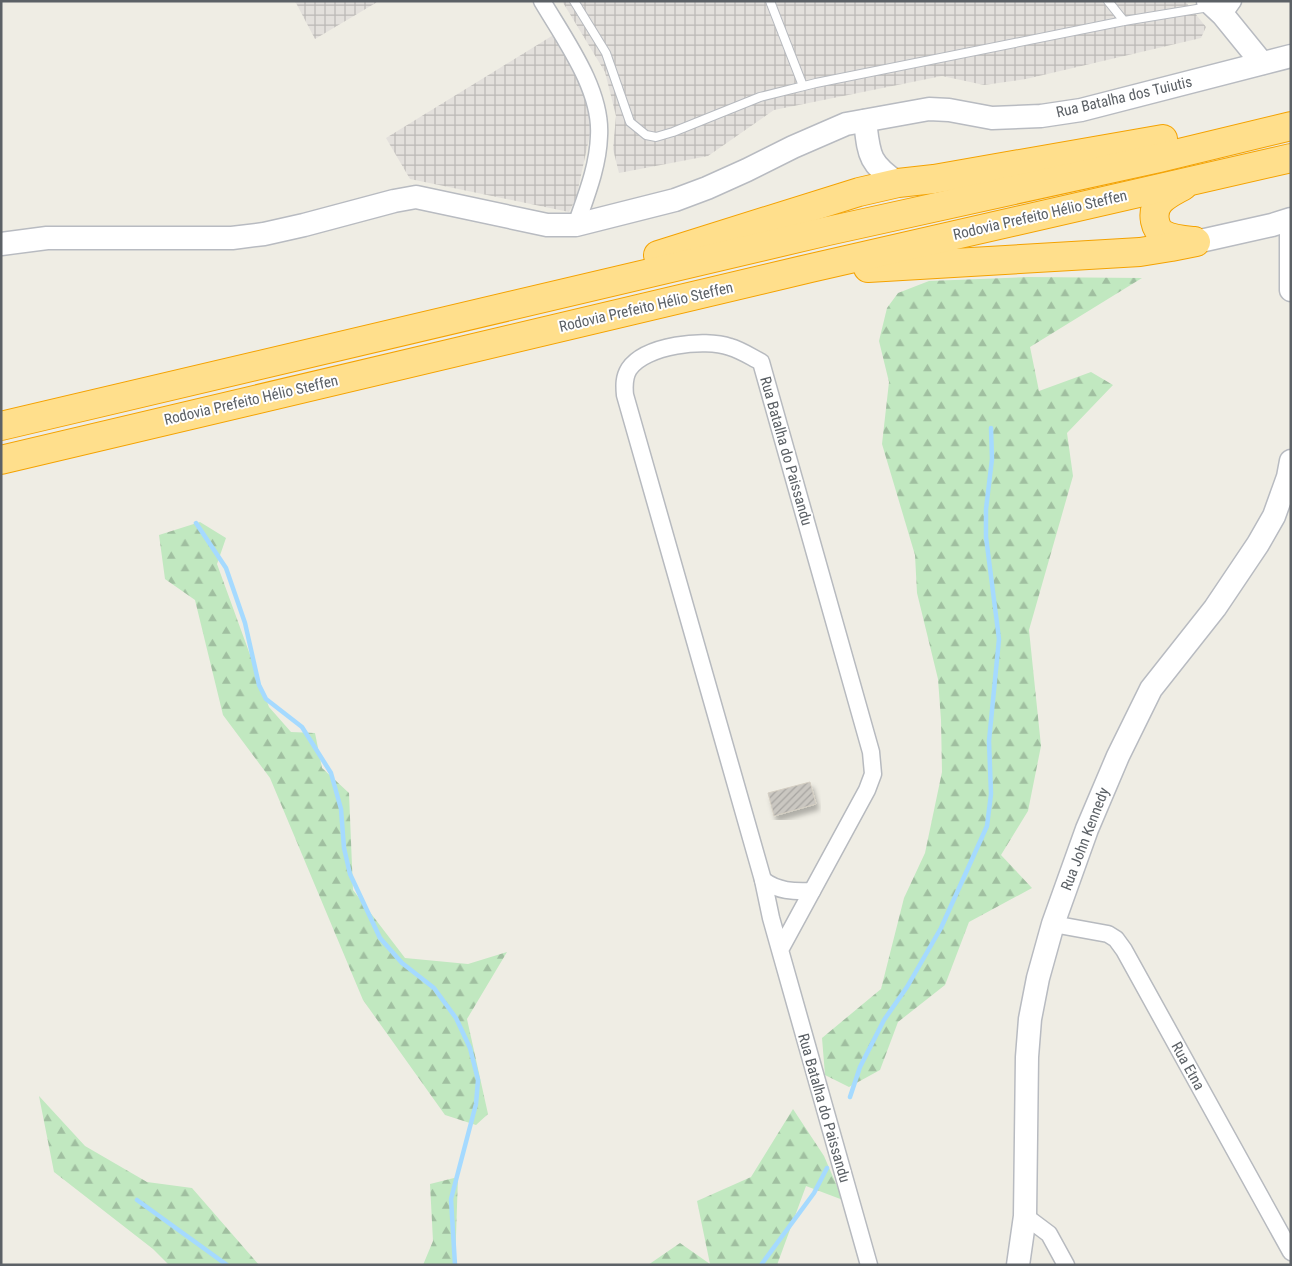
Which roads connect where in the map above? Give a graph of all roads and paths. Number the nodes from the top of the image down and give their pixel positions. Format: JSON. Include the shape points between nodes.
{"nodes":[{"id":1,"x":542,"y":1,"type":"edge"},
{"id":2,"x":574,"y":1,"type":"edge"},
{"id":3,"x":770,"y":1,"type":"edge"},
{"id":4,"x":1108,"y":1,"type":"edge"},
{"id":5,"x":1219,"y":6,"type":"edge"},
{"id":6,"x":1124,"y":21,"type":"junction"},
{"id":7,"x":1291,"y":56,"type":"edge"},
{"id":8,"x":1262,"y":62,"type":"junction"},
{"id":9,"x":803,"y":86,"type":"junction"},
{"id":10,"x":865,"y":121,"type":"junction"},
{"id":11,"x":1289,"y":126,"type":"edge"},
{"id":12,"x":870,"y":157,"type":"junction"},
{"id":13,"x":1291,"y":158,"type":"edge"},
{"id":14,"x":1191,"y":181,"type":"junction"},
{"id":15,"x":898,"y":183,"type":"junction"},
{"id":16,"x":858,"y":192,"type":"junction"},
{"id":17,"x":1291,"y":219,"type":"edge"},
{"id":18,"x":576,"y":224,"type":"junction"},
{"id":19,"x":1291,"y":229,"type":"edge"},
{"id":20,"x":1196,"y":242,"type":"junction"},
{"id":21,"x":1,"y":244,"type":"edge"},
{"id":22,"x":811,"y":268,"type":"junction"},
{"id":23,"x":1291,"y":290,"type":"edge"},
{"id":24,"x":365,"y":342,"type":"junction"},
{"id":25,"x":1,"y":426,"type":"edge"},
{"id":26,"x":1,"y":460,"type":"edge"},
{"id":27,"x":1291,"y":461,"type":"edge"},
{"id":28,"x":763,"y":880,"type":"junction"},
{"id":29,"x":812,"y":891,"type":"junction"},
{"id":30,"x":1053,"y":924,"type":"junction"},
{"id":31,"x":780,"y":950,"type":"junction"},
{"id":32,"x":1025,"y":1216,"type":"junction"},
{"id":33,"x":1291,"y":1252,"type":"edge"},
{"id":34,"x":869,"y":1265,"type":"edge"},
{"id":35,"x":1018,"y":1265,"type":"edge"},
{"id":36,"x":1066,"y":1265,"type":"edge"}],
"edges":[{"from":1,"to":18,"type":"street","via":[[578,61],[598,113],[599,136],[592,180]]},
{"from":2,"to":9,"type":"lane","via":[[606,52],[630,122],[646,135],[656,137],[673,132],[760,97]]},
{"from":3,"to":9,"type":"lane"},
{"from":4,"to":6,"type":"lane"},
{"from":5,"to":6,"type":"lane"},
{"from":5,"to":8,"type":"street"},
{"from":6,"to":9,"type":"lane"},
{"from":7,"to":8,"type":"street","name":"Rua Batalha dos Tuiutis"},
{"from":8,"to":10,"type":"street","name":"Rua Batalha dos Tuiutis","via":[[1081,110],[1041,116],[992,118],[929,109]]},
{"from":10,"to":12,"type":"street"},
{"from":10,"to":18,"type":"street","name":"Rua Batalha dos Tuiutis","via":[[846,124],[675,200]]},
{"from":11,"to":15,"type":"highway","via":[[1169,138]]},
{"from":11,"to":24,"type":"highway","name":"Rodovia Prefeito Hélio Steffen"},
{"from":12,"to":15,"type":"street"},
{"from":12,"to":16,"type":"street"},
{"from":13,"to":14,"type":"highway","name":"Rodovia Prefeito Hélio Steffen"},
{"from":14,"to":20,"type":"highway","via":[[1158,203],[1154,219],[1162,234]]},
{"from":14,"to":22,"type":"highway","name":"Rodovia Prefeito Hélio Steffen"},
{"from":15,"to":16,"type":"highway"},
{"from":16,"to":24,"type":"highway"},
{"from":17,"to":20,"type":"street"},
{"from":18,"to":21,"type":"street","name":"Rua Batalha dos Tuiutis","via":[[547,225],[416,197],[264,234],[232,238],[47,238]]},
{"from":19,"to":23,"type":"street"},
{"from":20,"to":22,"type":"highway","via":[[1140,252],[874,268]]},
{"from":22,"to":26,"type":"highway","name":"Rodovia Prefeito Hélio Steffen"},
{"from":24,"to":25,"type":"highway","name":"Rodovia Prefeito Hélio Steffen"},
{"from":27,"to":30,"type":"street","name":"Rua John Kennedy","via":[[1274,516],[1258,544],[1215,608],[1151,689],[1087,829]]},
{"from":28,"to":29,"type":"street","via":[[786,890]]},
{"from":28,"to":29,"type":"street","name":"Rua Batalha do Paissandu","via":[[625,395],[624,382],[634,363],[672,346],[698,342],[729,346],[761,362],[871,752],[873,774],[867,790]]},
{"from":28,"to":31,"type":"street","name":"Rua Batalha do Paissandu"},
{"from":29,"to":31,"type":"street","name":"Rua Batalha do Paissandu"},
{"from":30,"to":32,"type":"street","name":"Rua John Kennedy","via":[[1030,1019]]},
{"from":30,"to":33,"type":"street","name":"Rua Etna","via":[[1108,934],[1124,950]]},
{"from":31,"to":34,"type":"street","name":"Rua Batalha do Paissandu"},
{"from":32,"to":35,"type":"street","name":"Rua John Kennedy"},
{"from":32,"to":36,"type":"street","via":[[1049,1234]]}]}
